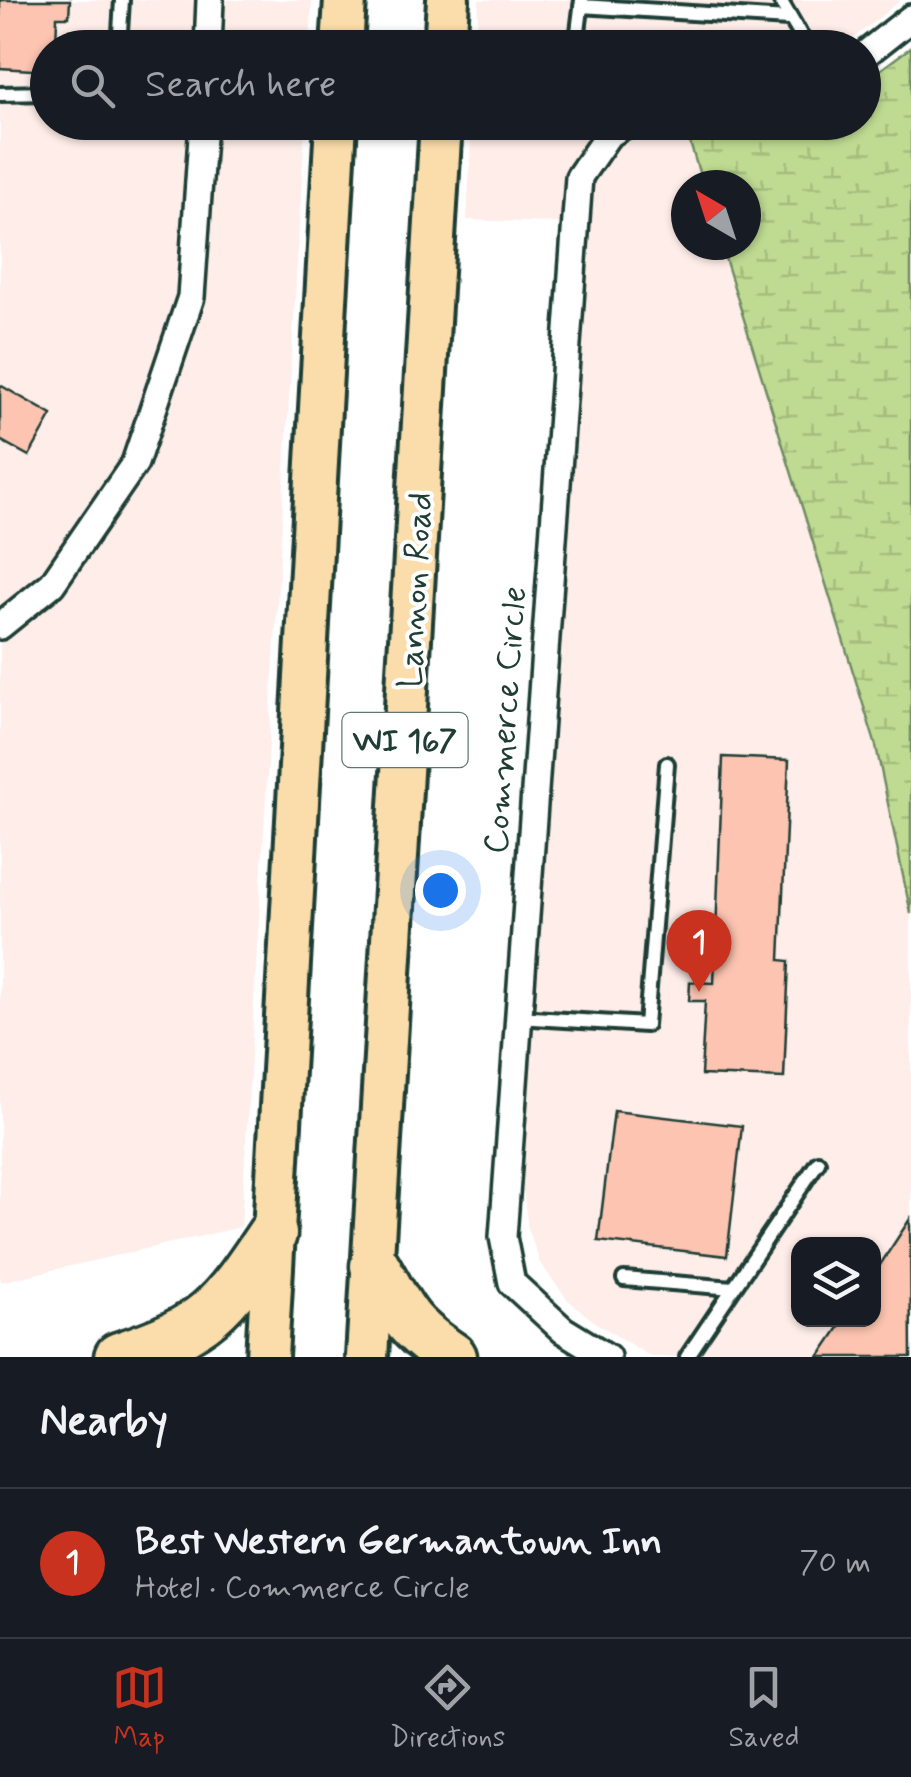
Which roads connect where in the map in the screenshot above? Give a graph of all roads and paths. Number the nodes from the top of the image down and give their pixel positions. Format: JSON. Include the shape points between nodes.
{"nodes":[{"id":1,"x":122,"y":0,"type":"edge"},
{"id":2,"x":210,"y":0,"type":"edge"},
{"id":3,"x":345,"y":0,"type":"edge"},
{"id":4,"x":780,"y":0,"type":"edge"},
{"id":5,"x":582,"y":3,"type":"edge"},
{"id":6,"x":911,"y":18,"type":"edge"},
{"id":7,"x":788,"y":19,"type":"junction"},
{"id":8,"x":121,"y":30,"type":"edge"},
{"id":9,"x":209,"y":30,"type":"edge"},
{"id":10,"x":343,"y":30,"type":"edge"},
{"id":11,"x":578,"y":30,"type":"edge"},
{"id":12,"x":796,"y":30,"type":"edge"},
{"id":13,"x":881,"y":41,"type":"edge"},
{"id":14,"x":30,"y":93,"type":"edge"},
{"id":15,"x":0,"y":94,"type":"edge"},
{"id":16,"x":203,"y":140,"type":"edge"},
{"id":17,"x":335,"y":140,"type":"edge"},
{"id":18,"x":440,"y":140,"type":"edge"},
{"id":19,"x":605,"y":140,"type":"edge"},
{"id":20,"x":1,"y":622,"type":"edge"},
{"id":21,"x":667,"y":764,"type":"dead end"},
{"id":22,"x":517,"y":1017,"type":"junction"},
{"id":23,"x":818,"y":1162,"type":"dead end"},
{"id":24,"x":272,"y":1234,"type":"junction"},
{"id":25,"x":375,"y":1266,"type":"junction"},
{"id":26,"x":624,"y":1279,"type":"dead end"},
{"id":27,"x":733,"y":1288,"type":"junction"},
{"id":28,"x":119,"y":1357,"type":"edge"},
{"id":29,"x":267,"y":1357,"type":"edge"},
{"id":30,"x":367,"y":1357,"type":"edge"},
{"id":31,"x":452,"y":1357,"type":"edge"},
{"id":32,"x":607,"y":1357,"type":"edge"},
{"id":33,"x":687,"y":1357,"type":"edge"}],
"edges":[{"from":1,"to":8,"type":"lane"},
{"from":2,"to":9,"type":"street"},
{"from":3,"to":10,"type":"main road"},
{"from":4,"to":7,"type":"lane"},
{"from":5,"to":7,"type":"lane"},
{"from":5,"to":11,"type":"lane"},
{"from":6,"to":13,"type":"street"},
{"from":7,"to":12,"type":"lane"},
{"from":14,"to":15,"type":"lane"},
{"from":16,"to":20,"type":"street","via":[[191,296],[135,463],[52,584]]},
{"from":17,"to":24,"type":"main road","number":"WI 167"},
{"from":18,"to":25,"type":"main road","name":"Lannon Road","number":"WI 167"},
{"from":19,"to":22,"type":"street","name":"Commerce Circle","via":[[579,178]]},
{"from":21,"to":22,"type":"lane","via":[[646,1025]]},
{"from":22,"to":32,"type":"street","name":"Commerce Circle","via":[[503,1237],[512,1284],[563,1330]]},
{"from":23,"to":27,"type":"lane"},
{"from":24,"to":28,"type":"highway","via":[[229,1299],[204,1321]]},
{"from":24,"to":29,"type":"main road","number":"WI 167"},
{"from":25,"to":30,"type":"main road","name":"Lannon Road","number":"WI 167"},
{"from":25,"to":31,"type":"highway","via":[[400,1316]]},
{"from":26,"to":27,"type":"lane"},
{"from":27,"to":33,"type":"lane"}]}
